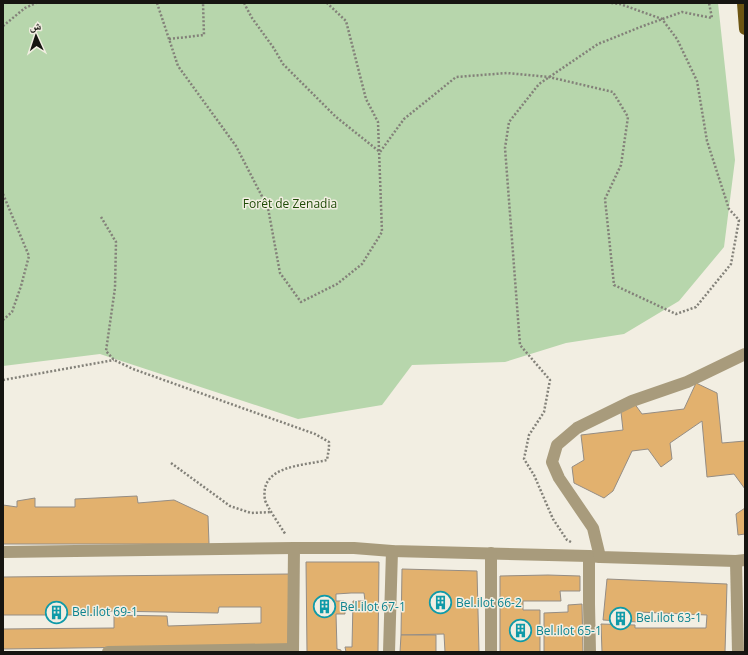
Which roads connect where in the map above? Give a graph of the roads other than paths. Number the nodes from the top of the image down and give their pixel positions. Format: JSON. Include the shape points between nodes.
{"nodes":[{"id":1,"x":743,"y":3,"type":"edge"},
{"id":2,"x":745,"y":29,"type":"edge"},
{"id":3,"x":745,"y":354,"type":"edge"},
{"id":4,"x":294,"y":548,"type":"junction"},
{"id":5,"x":392,"y":551,"type":"junction"},
{"id":6,"x":3,"y":552,"type":"edge"},
{"id":7,"x":491,"y":554,"type":"junction"},
{"id":8,"x":595,"y":557,"type":"junction"},
{"id":9,"x":741,"y":560,"type":"edge"},
{"id":10,"x":741,"y":613,"type":"edge"},
{"id":11,"x":293,"y":651,"type":"edge"},
{"id":12,"x":108,"y":652,"type":"edge"},
{"id":13,"x":389,"y":652,"type":"edge"},
{"id":14,"x":491,"y":652,"type":"edge"},
{"id":15,"x":590,"y":652,"type":"edge"},
{"id":16,"x":738,"y":652,"type":"edge"}],
"edges":[{"from":1,"to":2,"type":"main road"},
{"from":3,"to":8,"type":"street","via":[[687,382],[632,401],[577,428],[558,445],[552,462],[559,478],[593,528]]},
{"from":4,"to":5,"type":"street"},
{"from":4,"to":6,"type":"street"},
{"from":4,"to":11,"type":"street"},
{"from":5,"to":7,"type":"street"},
{"from":5,"to":13,"type":"street"},
{"from":7,"to":8,"type":"street"},
{"from":7,"to":14,"type":"street"},
{"from":8,"to":9,"type":"street"},
{"from":8,"to":15,"type":"street","via":[[588,604]]},
{"from":9,"to":10,"type":"street"},
{"from":10,"to":16,"type":"street"},
{"from":11,"to":12,"type":"street"}]}
